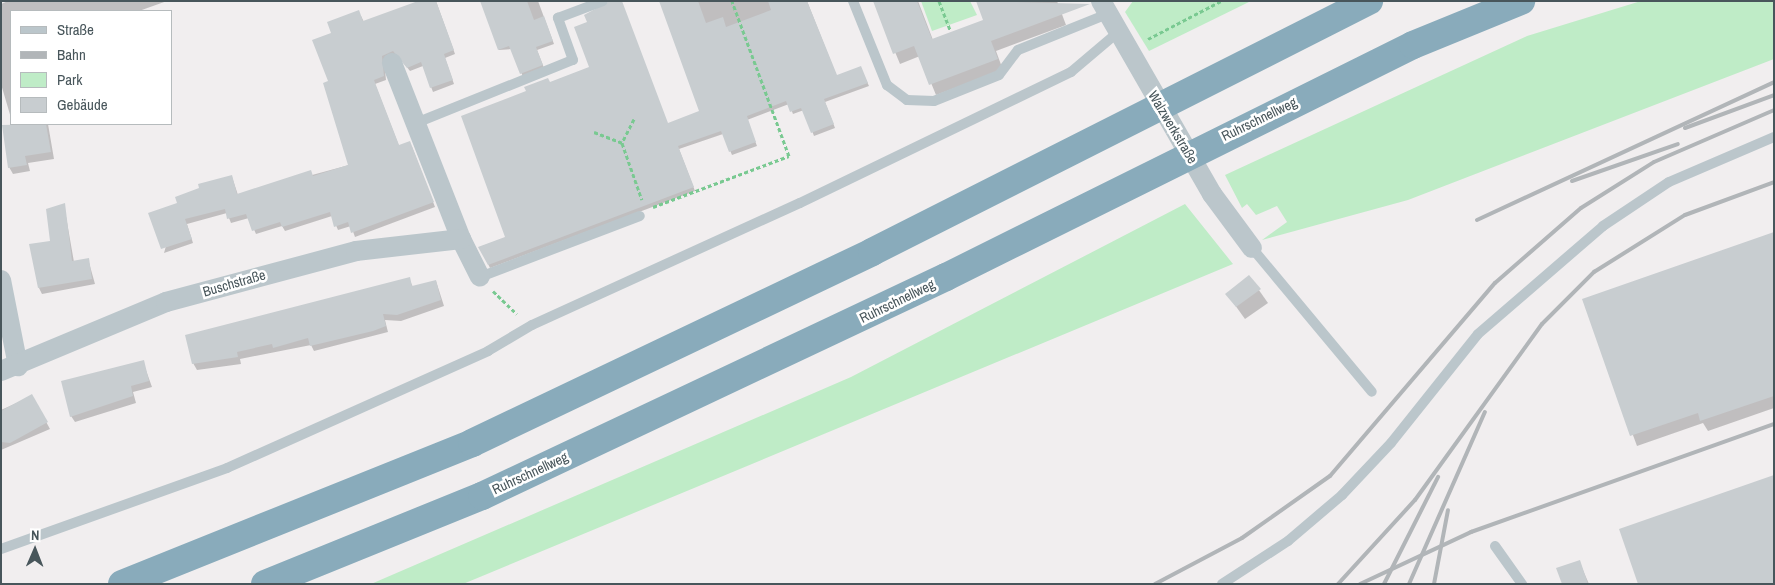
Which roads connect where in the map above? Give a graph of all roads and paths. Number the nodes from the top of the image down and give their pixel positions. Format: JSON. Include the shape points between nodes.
{"nodes":[{"id":1,"x":603,"y":1,"type":"edge"},
{"id":2,"x":732,"y":1,"type":"edge"},
{"id":3,"x":853,"y":1,"type":"edge"},
{"id":4,"x":939,"y":1,"type":"edge"},
{"id":5,"x":1221,"y":1,"type":"edge"},
{"id":6,"x":1369,"y":1,"type":"edge"},
{"id":7,"x":1521,"y":1,"type":"edge"},
{"id":8,"x":1104,"y":8,"type":"edge"},
{"id":9,"x":950,"y":30,"type":"dead end"},
{"id":10,"x":1117,"y":33,"type":"junction"},
{"id":11,"x":1127,"y":50,"type":"junction"},
{"id":12,"x":392,"y":63,"type":"dead end"},
{"id":13,"x":634,"y":119,"type":"dead end"},
{"id":14,"x":416,"y":123,"type":"junction"},
{"id":15,"x":594,"y":132,"type":"dead end"},
{"id":16,"x":1774,"y":137,"type":"edge"},
{"id":17,"x":622,"y":143,"type":"junction"},
{"id":18,"x":640,"y":216,"type":"dead end"},
{"id":19,"x":461,"y":239,"type":"junction"},
{"id":20,"x":1252,"y":248,"type":"joint"},
{"id":21,"x":480,"y":277,"type":"joint"},
{"id":22,"x":1,"y":280,"type":"edge"},
{"id":23,"x":10,"y":368,"type":"edge"},
{"id":24,"x":1372,"y":392,"type":"dead end"},
{"id":25,"x":1495,"y":546,"type":"dead end"},
{"id":26,"x":1,"y":549,"type":"edge"},
{"id":27,"x":122,"y":584,"type":"edge"},
{"id":28,"x":265,"y":584,"type":"edge"},
{"id":29,"x":1222,"y":584,"type":"edge"},
{"id":30,"x":1522,"y":584,"type":"edge"}],
"edges":[{"from":1,"to":14,"type":"lane","via":[[558,18],[574,60]]},
{"from":2,"to":17,"type":"path","via":[[789,156],[646,210]]},
{"from":3,"to":8,"type":"lane","via":[[887,85],[907,100],[934,101],[999,75],[1018,50]]},
{"from":4,"to":9,"type":"path"},
{"from":5,"to":11,"type":"path"},
{"from":6,"to":27,"type":"highway","via":[[872,252],[472,443]]},
{"from":7,"to":28,"type":"highway","name":"Ruhrschnellweg","via":[[1413,45],[937,281],[482,496]]},
{"from":8,"to":10,"type":"street","name":"Walzwerkstraße"},
{"from":10,"to":11,"type":"street","name":"Walzwerkstraße"},
{"from":10,"to":26,"type":"lane","via":[[1071,72],[800,203],[532,326],[488,351],[227,468]]},
{"from":11,"to":20,"type":"street","name":"Walzwerkstraße","via":[[1212,194]]},
{"from":12,"to":14,"type":"street"},
{"from":13,"to":17,"type":"path"},
{"from":14,"to":19,"type":"street"},
{"from":15,"to":17,"type":"path"},
{"from":16,"to":29,"type":"lane","via":[[1669,182],[1603,226],[1478,334],[1391,443],[1342,495],[1288,542]]},
{"from":18,"to":21,"type":"lane"},
{"from":19,"to":21,"type":"street"},
{"from":19,"to":23,"type":"street","name":"Buschstraße","via":[[356,251],[166,302]]},
{"from":20,"to":24,"type":"lane"},
{"from":22,"to":23,"type":"street","name":"Buschstraße"},
{"from":25,"to":30,"type":"lane"}]}
